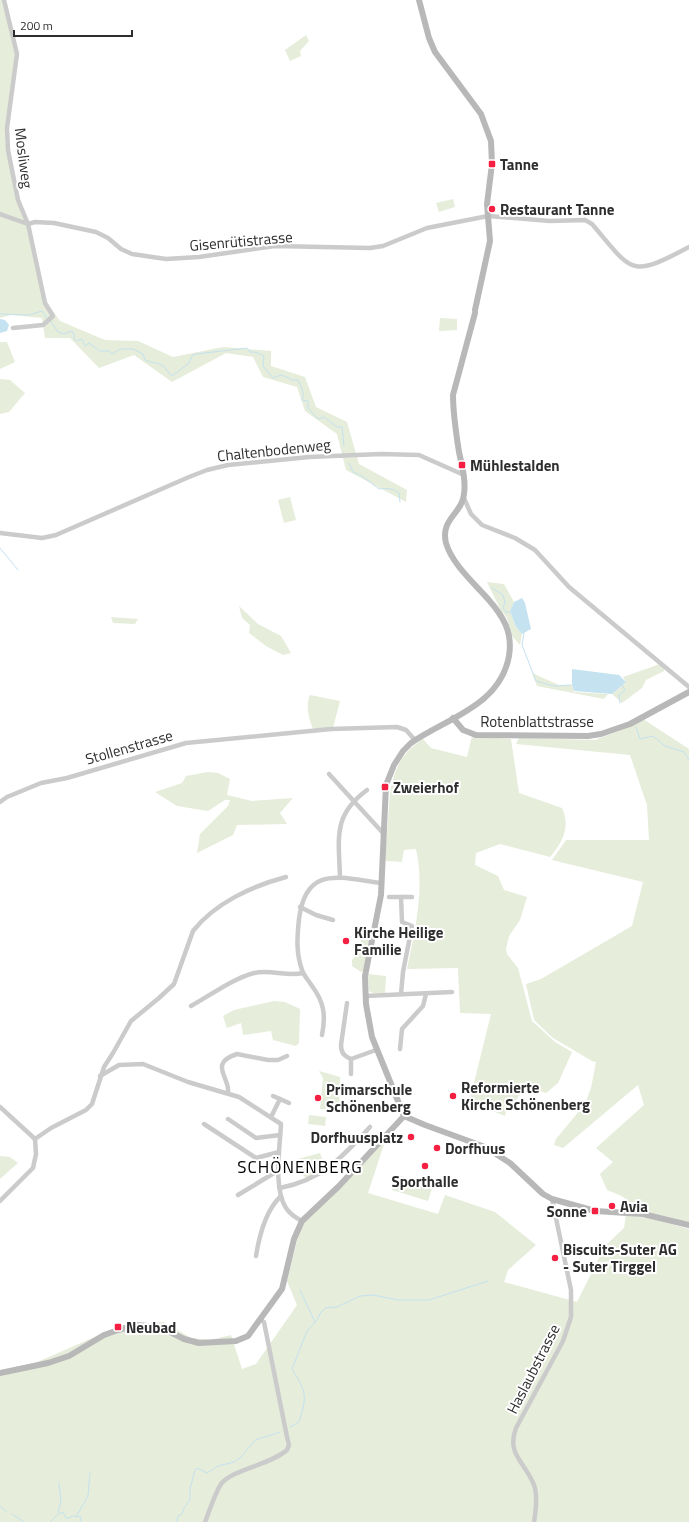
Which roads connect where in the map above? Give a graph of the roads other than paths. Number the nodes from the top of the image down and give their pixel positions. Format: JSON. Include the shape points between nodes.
{"nodes":[{"id":1,"x":4,"y":0,"type":"edge"},
{"id":2,"x":419,"y":0,"type":"edge"},
{"id":3,"x":0,"y":214,"type":"edge"},
{"id":4,"x":488,"y":216,"type":"junction"},
{"id":5,"x":28,"y":224,"type":"junction"},
{"id":6,"x":689,"y":247,"type":"edge"},
{"id":7,"x":13,"y":328,"type":"dead end"},
{"id":8,"x":464,"y":475,"type":"junction"},
{"id":9,"x":464,"y":498,"type":"junction"},
{"id":10,"x":0,"y":533,"type":"edge"},
{"id":11,"x":689,"y":687,"type":"edge"},
{"id":12,"x":689,"y":692,"type":"edge"},
{"id":13,"x":453,"y":718,"type":"junction"},
{"id":14,"x":415,"y":740,"type":"junction"},
{"id":15,"x":329,"y":774,"type":"dead end"},
{"id":16,"x":367,"y":790,"type":"dead end"},
{"id":17,"x":353,"y":800,"type":"junction"},
{"id":18,"x":0,"y":802,"type":"edge"},
{"id":19,"x":383,"y":833,"type":"junction"},
{"id":20,"x":286,"y":877,"type":"dead end"},
{"id":21,"x":340,"y":878,"type":"junction"},
{"id":22,"x":382,"y":883,"type":"junction"},
{"id":23,"x":389,"y":896,"type":"dead end"},
{"id":24,"x":412,"y":896,"type":"dead end"},
{"id":25,"x":402,"y":897,"type":"junction"},
{"id":26,"x":300,"y":907,"type":"junction"},
{"id":27,"x":333,"y":920,"type":"dead end"},
{"id":28,"x":303,"y":973,"type":"junction"},
{"id":29,"x":452,"y":992,"type":"dead end"},
{"id":30,"x":401,"y":994,"type":"junction"},
{"id":31,"x":426,"y":994,"type":"junction"},
{"id":32,"x":365,"y":996,"type":"junction"},
{"id":33,"x":347,"y":1003,"type":"dead end"},
{"id":34,"x":191,"y":1006,"type":"dead end"},
{"id":35,"x":322,"y":1034,"type":"dead end"},
{"id":36,"x":400,"y":1049,"type":"dead end"},
{"id":37,"x":376,"y":1050,"type":"junction"},
{"id":38,"x":287,"y":1056,"type":"dead end"},
{"id":39,"x":351,"y":1059,"type":"junction"},
{"id":40,"x":351,"y":1074,"type":"dead end"},
{"id":41,"x":100,"y":1076,"type":"junction"},
{"id":42,"x":228,"y":1092,"type":"junction"},
{"id":43,"x":273,"y":1096,"type":"dead end"},
{"id":44,"x":280,"y":1099,"type":"junction"},
{"id":45,"x":289,"y":1103,"type":"dead end"},
{"id":46,"x":0,"y":1107,"type":"edge"},
{"id":47,"x":404,"y":1116,"type":"junction"},
{"id":48,"x":271,"y":1117,"type":"junction"},
{"id":49,"x":228,"y":1119,"type":"dead end"},
{"id":50,"x":204,"y":1124,"type":"dead end"},
{"id":51,"x":370,"y":1127,"type":"dead end"},
{"id":52,"x":280,"y":1135,"type":"junction"},
{"id":53,"x":35,"y":1139,"type":"junction"},
{"id":54,"x":279,"y":1152,"type":"junction"},
{"id":55,"x":279,"y":1170,"type":"junction"},
{"id":56,"x":280,"y":1188,"type":"junction"},
{"id":57,"x":238,"y":1194,"type":"dead end"},
{"id":58,"x":280,"y":1196,"type":"junction"},
{"id":59,"x":552,"y":1200,"type":"junction"},
{"id":60,"x":0,"y":1201,"type":"edge"},
{"id":61,"x":302,"y":1221,"type":"junction"},
{"id":62,"x":689,"y":1225,"type":"edge"},
{"id":63,"x":256,"y":1256,"type":"dead end"},
{"id":64,"x":262,"y":1320,"type":"junction"},
{"id":65,"x":0,"y":1373,"type":"edge"},
{"id":66,"x":205,"y":1522,"type":"edge"},
{"id":67,"x":534,"y":1522,"type":"edge"}],
"edges":[{"from":1,"to":5,"type":"street","name":"Mosliweg","via":[[17,54],[7,128],[8,150],[18,200]]},
{"from":2,"to":4,"type":"street","via":[[434,52],[484,119],[491,141],[492,159]]},
{"from":3,"to":5,"type":"street","name":"Gisenrütistrasse"},
{"from":4,"to":5,"type":"street","name":"Gisenrütistrasse","via":[[427,228],[383,246],[370,248],[275,246],[199,257],[166,258],[132,254],[96,232],[54,223]]},
{"from":4,"to":6,"type":"street","name":"Gisenrütistrasse","via":[[550,221],[585,220],[592,224],[626,263],[636,268],[656,264]]},
{"from":4,"to":8,"type":"street","via":[[490,241],[453,395],[454,417]]},
{"from":5,"to":7,"type":"street","name":"Mosliweg","via":[[45,303],[53,316],[43,325]]},
{"from":8,"to":9,"type":"street"},
{"from":8,"to":10,"type":"street","name":"Chaltenbodenweg","via":[[419,455],[309,457],[228,465],[189,476],[56,535],[42,538]]},
{"from":9,"to":11,"type":"street","via":[[471,514],[482,526],[520,541],[535,550],[569,587]]},
{"from":9,"to":13,"type":"street","via":[[446,526],[447,546],[457,563],[502,616],[508,630],[510,648],[504,673],[493,691],[476,706]]},
{"from":12,"to":13,"type":"street","name":"Rotenblattstrasse","via":[[616,730],[588,736],[476,735],[463,730]]},
{"from":13,"to":14,"type":"street"},
{"from":14,"to":18,"type":"street","name":"Stollenstrasse","via":[[406,730],[397,727],[331,728],[186,743],[42,783],[7,796]]},
{"from":14,"to":19,"type":"street","via":[[403,751],[388,778],[384,795]]},
{"from":15,"to":17,"type":"street"},
{"from":16,"to":17,"type":"street"},
{"from":17,"to":19,"type":"street"},
{"from":17,"to":21,"type":"street","via":[[346,810],[338,837]]},
{"from":19,"to":22,"type":"street"},
{"from":20,"to":41,"type":"street","via":[[270,881],[218,906],[198,924],[193,931],[174,984],[131,1022]]},
{"from":21,"to":22,"type":"street"},
{"from":21,"to":26,"type":"street","via":[[314,882],[306,891]]},
{"from":22,"to":32,"type":"street","via":[[380,908],[367,966]]},
{"from":23,"to":25,"type":"street"},
{"from":24,"to":25,"type":"street"},
{"from":25,"to":30,"type":"street","via":[[402,922],[412,926]]},
{"from":26,"to":27,"type":"street"},
{"from":26,"to":28,"type":"street","via":[[296,940]]},
{"from":28,"to":34,"type":"street","via":[[254,973]]},
{"from":28,"to":35,"type":"street","via":[[321,998],[324,1007],[325,1022]]},
{"from":29,"to":31,"type":"street"},
{"from":30,"to":31,"type":"street"},
{"from":30,"to":32,"type":"street"},
{"from":31,"to":36,"type":"street","via":[[423,1006],[402,1028]]},
{"from":32,"to":37,"type":"street","via":[[367,1018]]},
{"from":33,"to":39,"type":"street","via":[[341,1052]]},
{"from":37,"to":39,"type":"street"},
{"from":37,"to":47,"type":"street"},
{"from":38,"to":42,"type":"street","via":[[278,1060],[237,1054],[231,1056],[223,1065],[222,1073]]},
{"from":39,"to":40,"type":"street"},
{"from":41,"to":42,"type":"street","via":[[119,1065],[143,1064],[188,1082]]},
{"from":41,"to":53,"type":"street","via":[[92,1104],[86,1110]]},
{"from":42,"to":48,"type":"street"},
{"from":43,"to":44,"type":"street"},
{"from":44,"to":45,"type":"street"},
{"from":44,"to":48,"type":"street"},
{"from":46,"to":53,"type":"street"},
{"from":47,"to":59,"type":"street","via":[[485,1147],[510,1163]]},
{"from":47,"to":61,"type":"street","via":[[339,1186]]},
{"from":48,"to":52,"type":"street","via":[[281,1124]]},
{"from":49,"to":52,"type":"street","via":[[256,1138]]},
{"from":50,"to":54,"type":"street","via":[[256,1158]]},
{"from":51,"to":56,"type":"street","via":[[340,1160],[329,1168],[300,1182]]},
{"from":52,"to":54,"type":"street"},
{"from":53,"to":60,"type":"street","via":[[36,1154],[33,1168]]},
{"from":54,"to":55,"type":"street"},
{"from":55,"to":56,"type":"street"},
{"from":55,"to":57,"type":"street"},
{"from":56,"to":58,"type":"street"},
{"from":58,"to":61,"type":"street","via":[[286,1208]]},
{"from":58,"to":63,"type":"street","via":[[264,1224]]},
{"from":59,"to":62,"type":"street","via":[[595,1211],[643,1214]]},
{"from":59,"to":67,"type":"street","name":"Haslaubstrasse","via":[[572,1290],[571,1317],[563,1340],[516,1428],[513,1443],[518,1459],[534,1486]]},
{"from":61,"to":64,"type":"street","via":[[294,1240],[284,1284]]},
{"from":64,"to":65,"type":"street","via":[[246,1338],[216,1343],[188,1341],[152,1325],[129,1327],[104,1335],[69,1356]]},
{"from":64,"to":66,"type":"street","via":[[289,1444],[287,1450],[272,1460],[227,1478],[220,1485]]}]}
